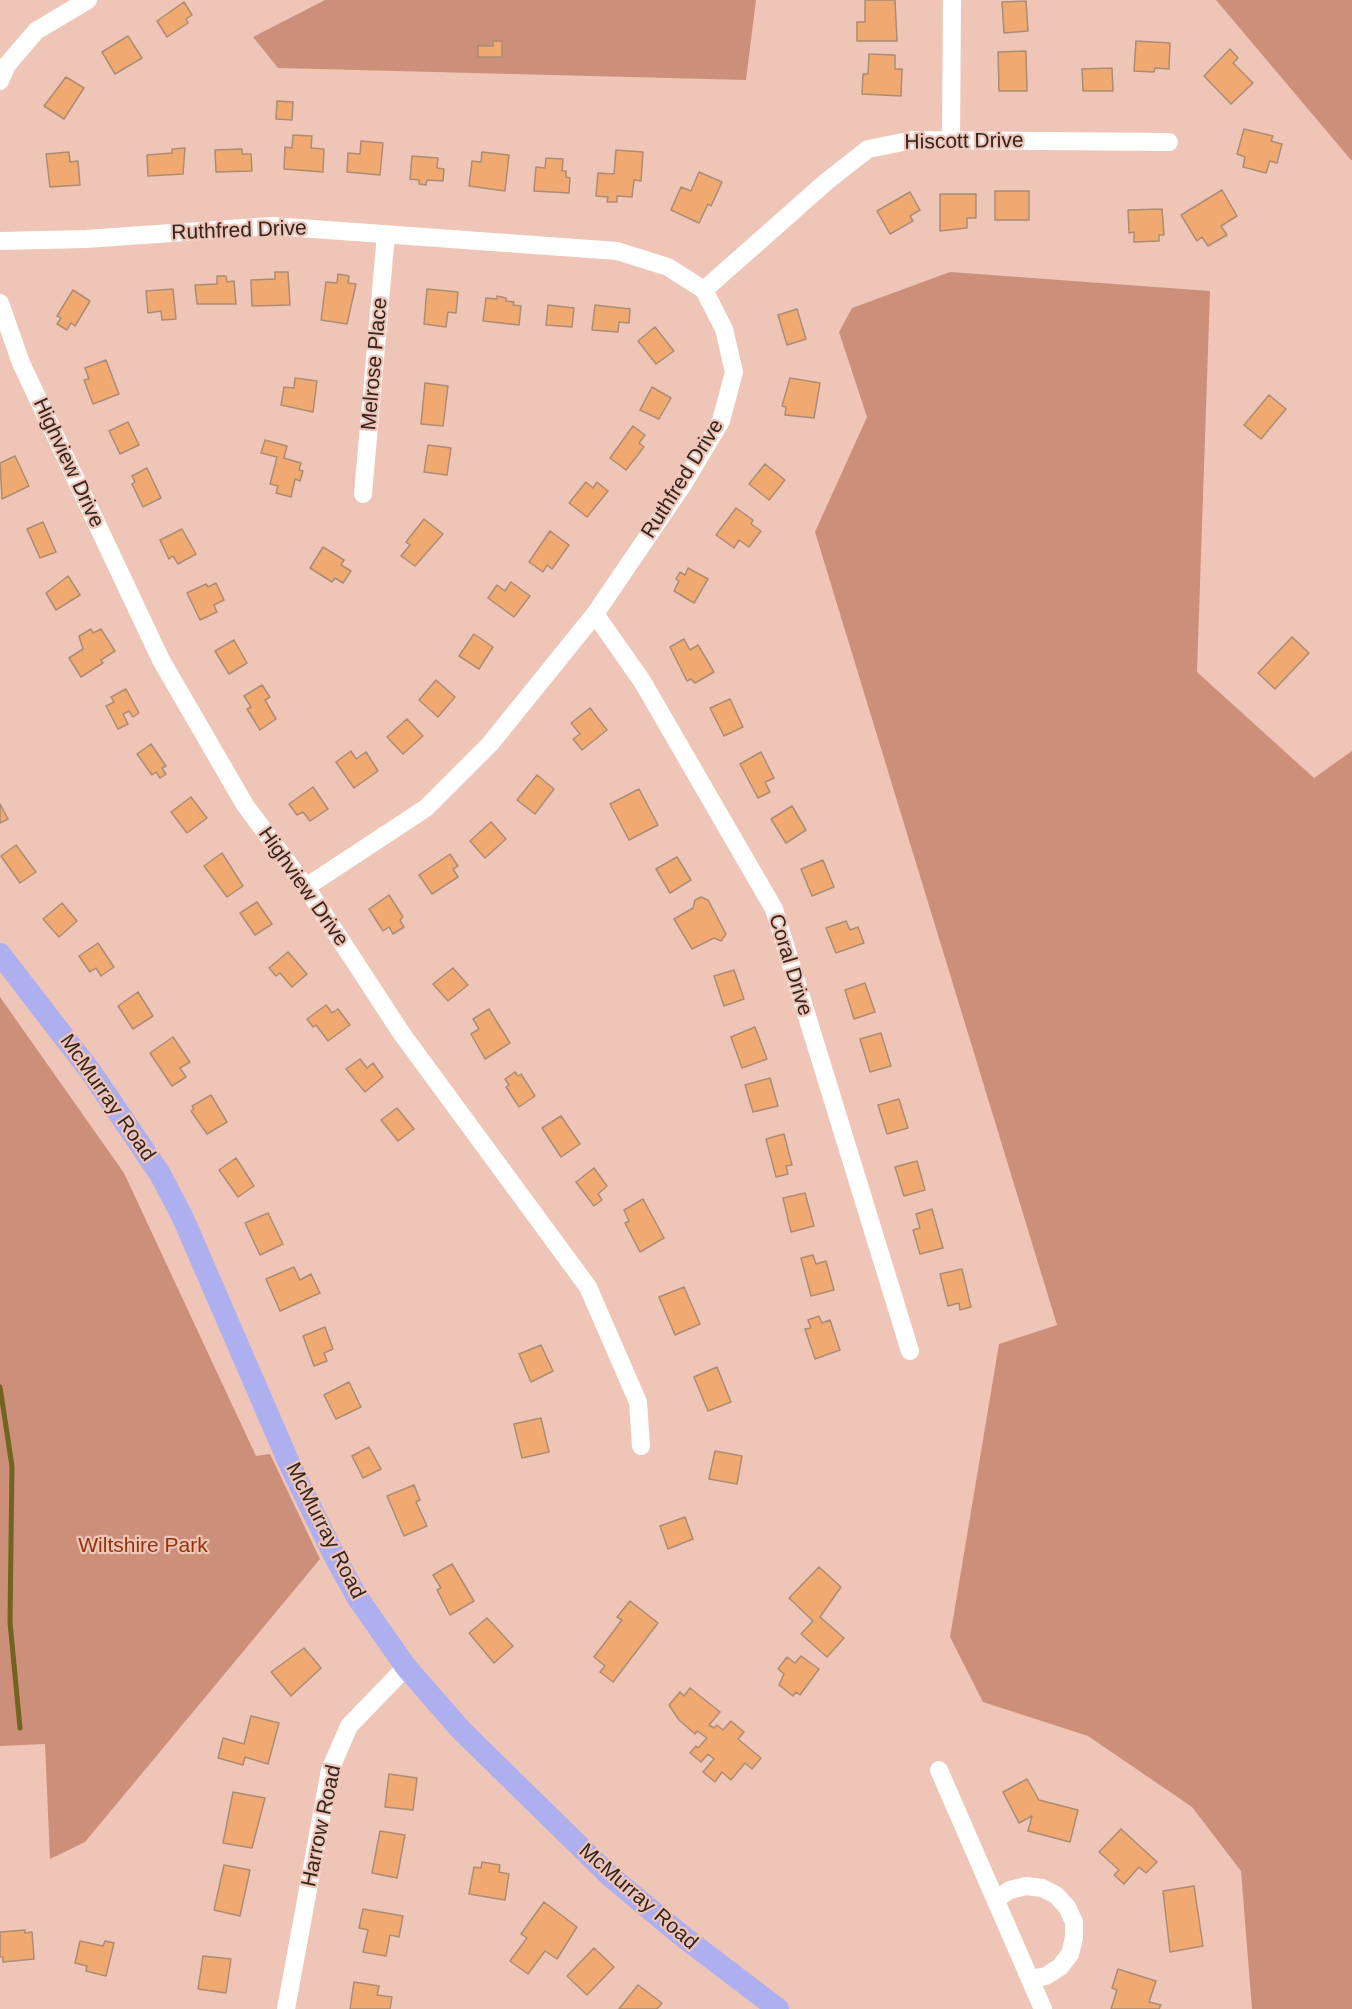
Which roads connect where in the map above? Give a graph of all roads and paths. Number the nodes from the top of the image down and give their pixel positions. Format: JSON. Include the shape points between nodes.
{"nodes":[{"id":1,"x":88,"y":0,"type":"edge"},
{"id":2,"x":952,"y":0,"type":"edge"},
{"id":3,"x":0,"y":81,"type":"edge"},
{"id":4,"x":951,"y":140,"type":"junction"},
{"id":5,"x":1169,"y":142,"type":"dead end"},
{"id":6,"x":386,"y":234,"type":"junction"},
{"id":7,"x":0,"y":241,"type":"edge"},
{"id":8,"x":704,"y":290,"type":"junction"},
{"id":9,"x":0,"y":303,"type":"edge"},
{"id":10,"x":363,"y":494,"type":"dead end"},
{"id":11,"x":595,"y":614,"type":"junction"},
{"id":12,"x":306,"y":887,"type":"junction"},
{"id":13,"x":0,"y":954,"type":"edge"},
{"id":14,"x":910,"y":1351,"type":"dead end"},
{"id":15,"x":641,"y":1446,"type":"dead end"},
{"id":16,"x":406,"y":1667,"type":"junction"},
{"id":17,"x":939,"y":1770,"type":"dead end"},
{"id":18,"x":996,"y":1899,"type":"junction"},
{"id":19,"x":1030,"y":1979,"type":"junction"},
{"id":20,"x":286,"y":2009,"type":"edge"},
{"id":21,"x":778,"y":2009,"type":"edge"},
{"id":22,"x":1043,"y":2009,"type":"edge"}],
"edges":[{"from":1,"to":3,"type":"street","via":[[36,31],[7,65]]},
{"from":2,"to":4,"type":"street"},
{"from":4,"to":5,"type":"street","name":"Hiscott Drive"},
{"from":4,"to":8,"type":"street","name":"Hiscott Drive","via":[[913,140],[868,149]]},
{"from":6,"to":7,"type":"street","name":"Ruthfred Drive","via":[[272,226]]},
{"from":6,"to":8,"type":"street","name":"Ruthfred Drive","via":[[617,250],[668,267]]},
{"from":6,"to":10,"type":"street","name":"Melrose Place"},
{"from":8,"to":11,"type":"street","name":"Ruthfred Drive","via":[[724,329],[734,372],[721,422]]},
{"from":9,"to":12,"type":"street","name":"Highview Drive","via":[[21,363],[161,660],[245,805]]},
{"from":11,"to":12,"type":"street","name":"Ruthfred Drive","via":[[490,744],[426,808]]},
{"from":11,"to":14,"type":"street","name":"Coral Drive","via":[[642,681],[774,909]]},
{"from":12,"to":15,"type":"street","name":"Highview Drive","via":[[402,1034],[588,1287],[638,1402]]},
{"from":13,"to":16,"type":"main road","name":"McMurray Road","via":[[91,1072],[160,1174],[335,1557],[357,1597]]},
{"from":16,"to":20,"type":"street","name":"Harrow Road","via":[[349,1726],[330,1770]]},
{"from":16,"to":21,"type":"main road","name":"McMurray Road","via":[[461,1730],[610,1875]]},
{"from":17,"to":18,"type":"street"},
{"from":18,"to":19,"type":"street"},
{"from":18,"to":19,"type":"street","via":[[1026,1886],[1042,1888],[1062,1901],[1074,1922],[1074,1938],[1065,1961],[1046,1976]]},
{"from":19,"to":22,"type":"street"}]}
